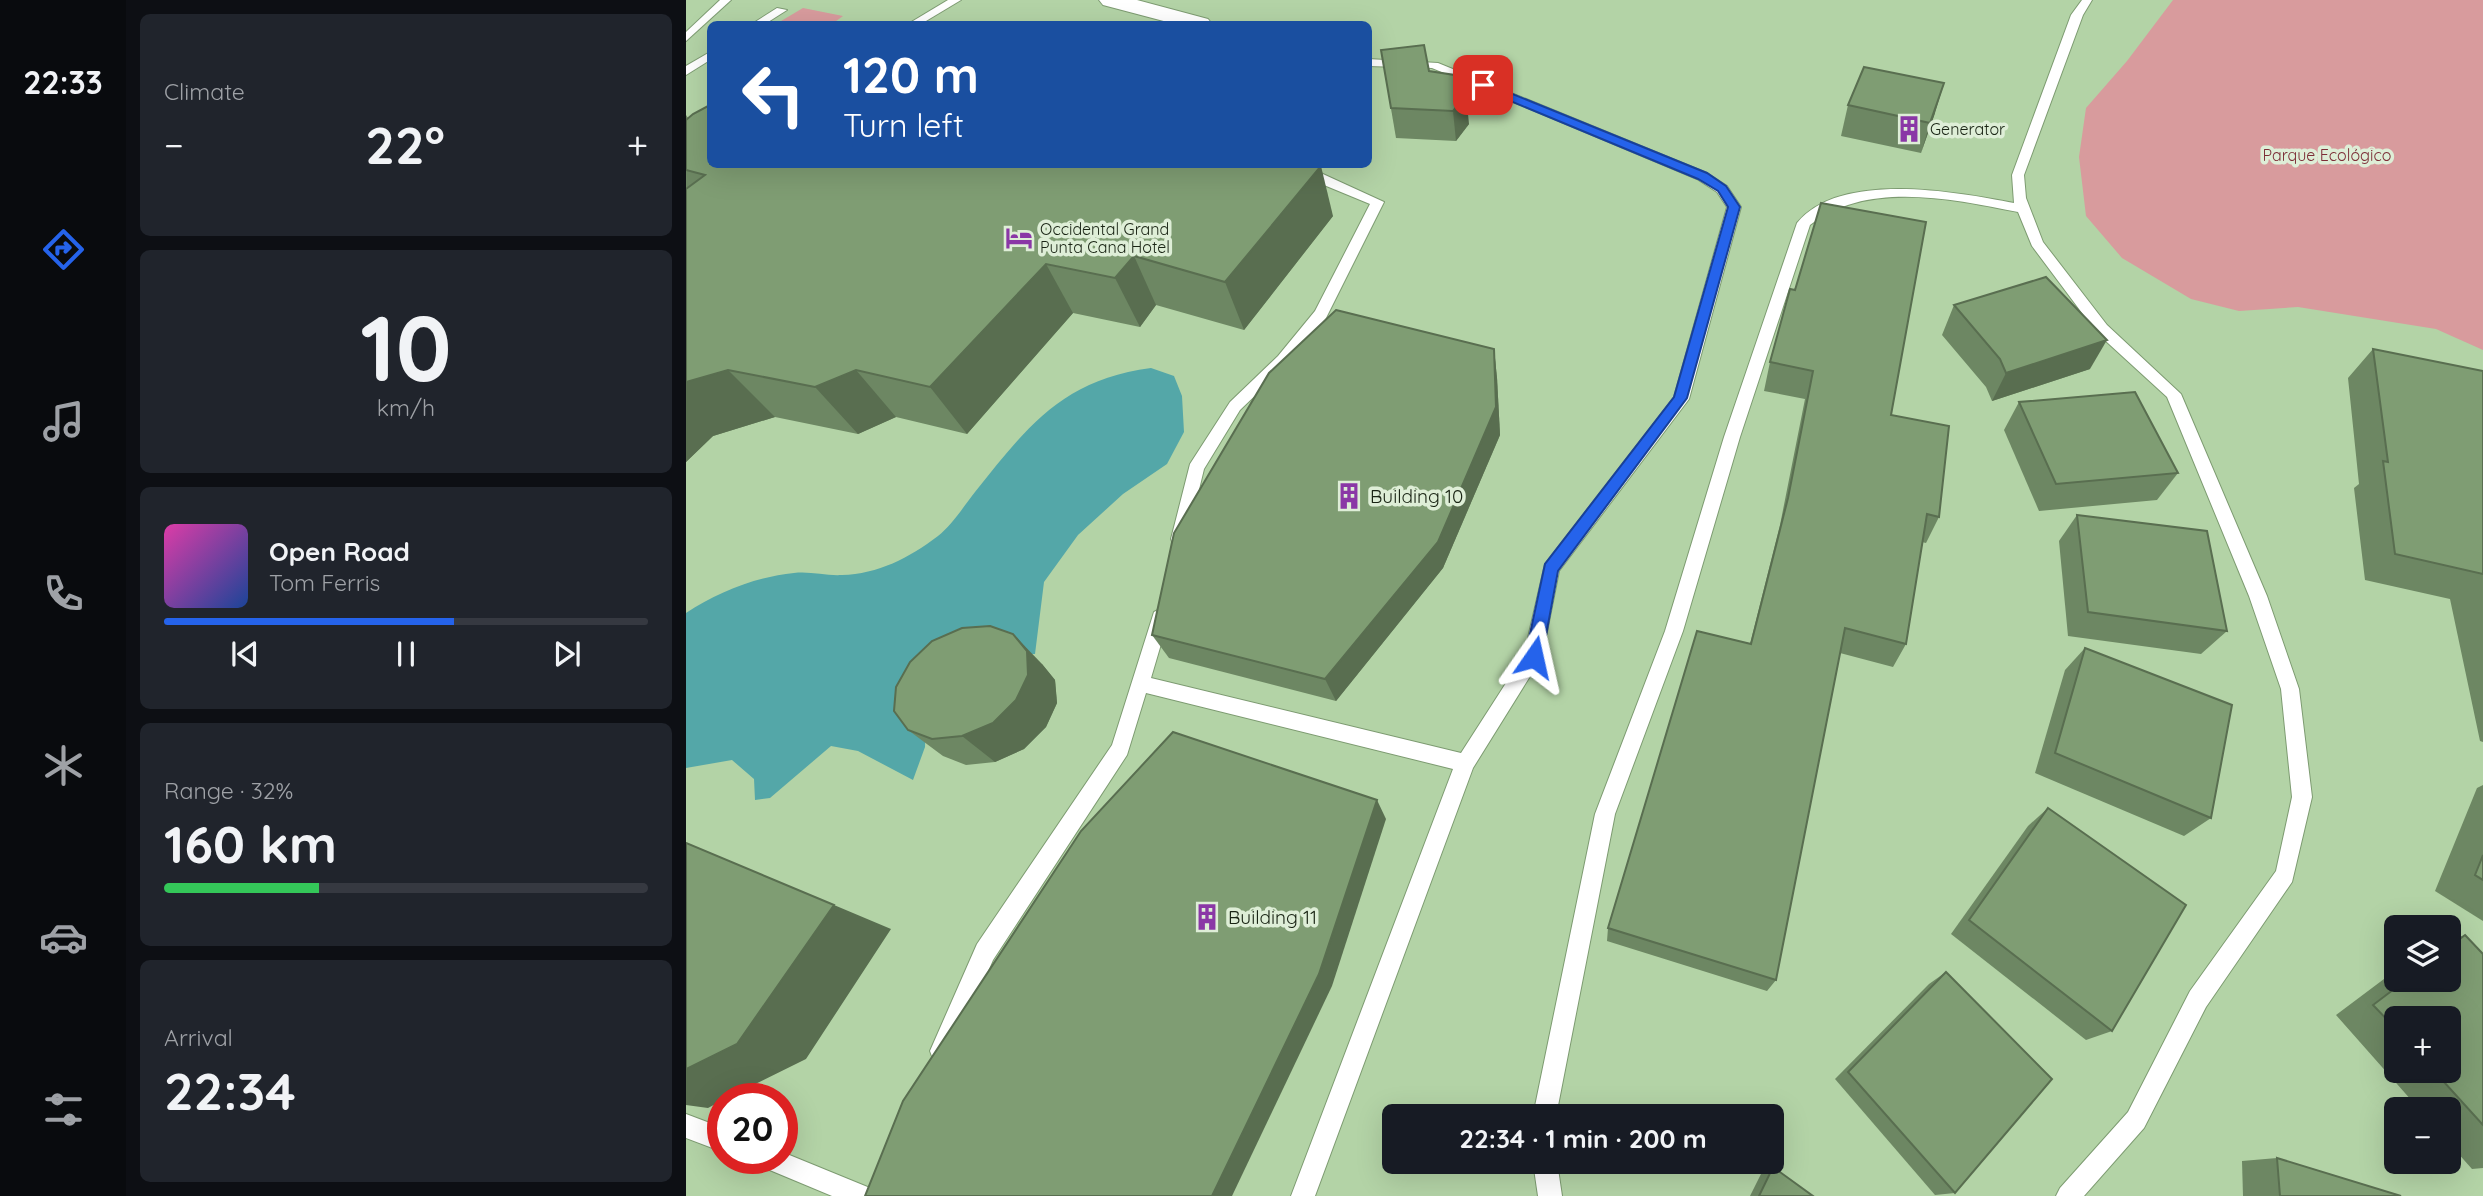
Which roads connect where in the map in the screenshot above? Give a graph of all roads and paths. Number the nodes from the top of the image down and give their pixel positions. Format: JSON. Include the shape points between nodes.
{"nodes":[{"id":1,"x":726,"y":0,"type":"edge"},
{"id":2,"x":956,"y":0,"type":"edge"},
{"id":3,"x":1111,"y":0,"type":"edge"},
{"id":4,"x":2087,"y":0,"type":"edge"},
{"id":5,"x":781,"y":10,"type":"dead end"},
{"id":6,"x":763,"y":21,"type":"edge"},
{"id":7,"x":919,"y":21,"type":"edge"},
{"id":8,"x":1189,"y":21,"type":"edge"},
{"id":9,"x":686,"y":38,"type":"edge"},
{"id":10,"x":707,"y":57,"type":"edge"},
{"id":11,"x":1372,"y":62,"type":"edge"},
{"id":12,"x":686,"y":71,"type":"edge"},
{"id":13,"x":1295,"y":168,"type":"edge"},
{"id":14,"x":2024,"y":209,"type":"junction"},
{"id":15,"x":1174,"y":561,"type":"edge"},
{"id":16,"x":1164,"y":601,"type":"edge"},
{"id":17,"x":1142,"y":684,"type":"junction"},
{"id":18,"x":1465,"y":763,"type":"junction"},
{"id":19,"x":936,"y":1062,"type":"edge"},
{"id":20,"x":1546,"y":1104,"type":"edge"},
{"id":21,"x":686,"y":1126,"type":"edge"},
{"id":22,"x":707,"y":1134,"type":"edge"},
{"id":23,"x":798,"y":1168,"type":"edge"},
{"id":24,"x":1547,"y":1174,"type":"edge"},
{"id":25,"x":873,"y":1192,"type":"edge"},
{"id":26,"x":1303,"y":1196,"type":"edge"},
{"id":27,"x":1550,"y":1196,"type":"edge"},
{"id":28,"x":2068,"y":1196,"type":"edge"}],
"edges":[{"from":1,"to":9,"type":"lane"},
{"from":2,"to":7,"type":"lane"},
{"from":3,"to":8,"type":"street"},
{"from":4,"to":14,"type":"lane","via":[[2077,15],[2018,175]]},
{"from":5,"to":6,"type":"lane"},
{"from":10,"to":12,"type":"lane"},
{"from":11,"to":18,"type":"lane","via":[[1434,65],[1702,176],[1722,189],[1734,207],[1681,398],[1551,569],[1534,657]]},
{"from":13,"to":15,"type":"lane","via":[[1377,202],[1321,314],[1283,360],[1235,406],[1196,468]]},
{"from":14,"to":20,"type":"lane","via":[[1923,193],[1867,197],[1815,210],[1804,223],[1732,437],[1674,631],[1605,814]]},
{"from":14,"to":28,"type":"lane","via":[[2037,243],[2102,329],[2173,394],[2258,596],[2290,689],[2302,797],[2285,875],[2198,999],[2136,1120]]},
{"from":16,"to":17,"type":"lane"},
{"from":17,"to":18,"type":"lane"},
{"from":17,"to":19,"type":"lane","via":[[1120,749],[985,952]]},
{"from":18,"to":26,"type":"lane"},
{"from":21,"to":22,"type":"lane"},
{"from":23,"to":25,"type":"lane"},
{"from":24,"to":27,"type":"lane"}]}
